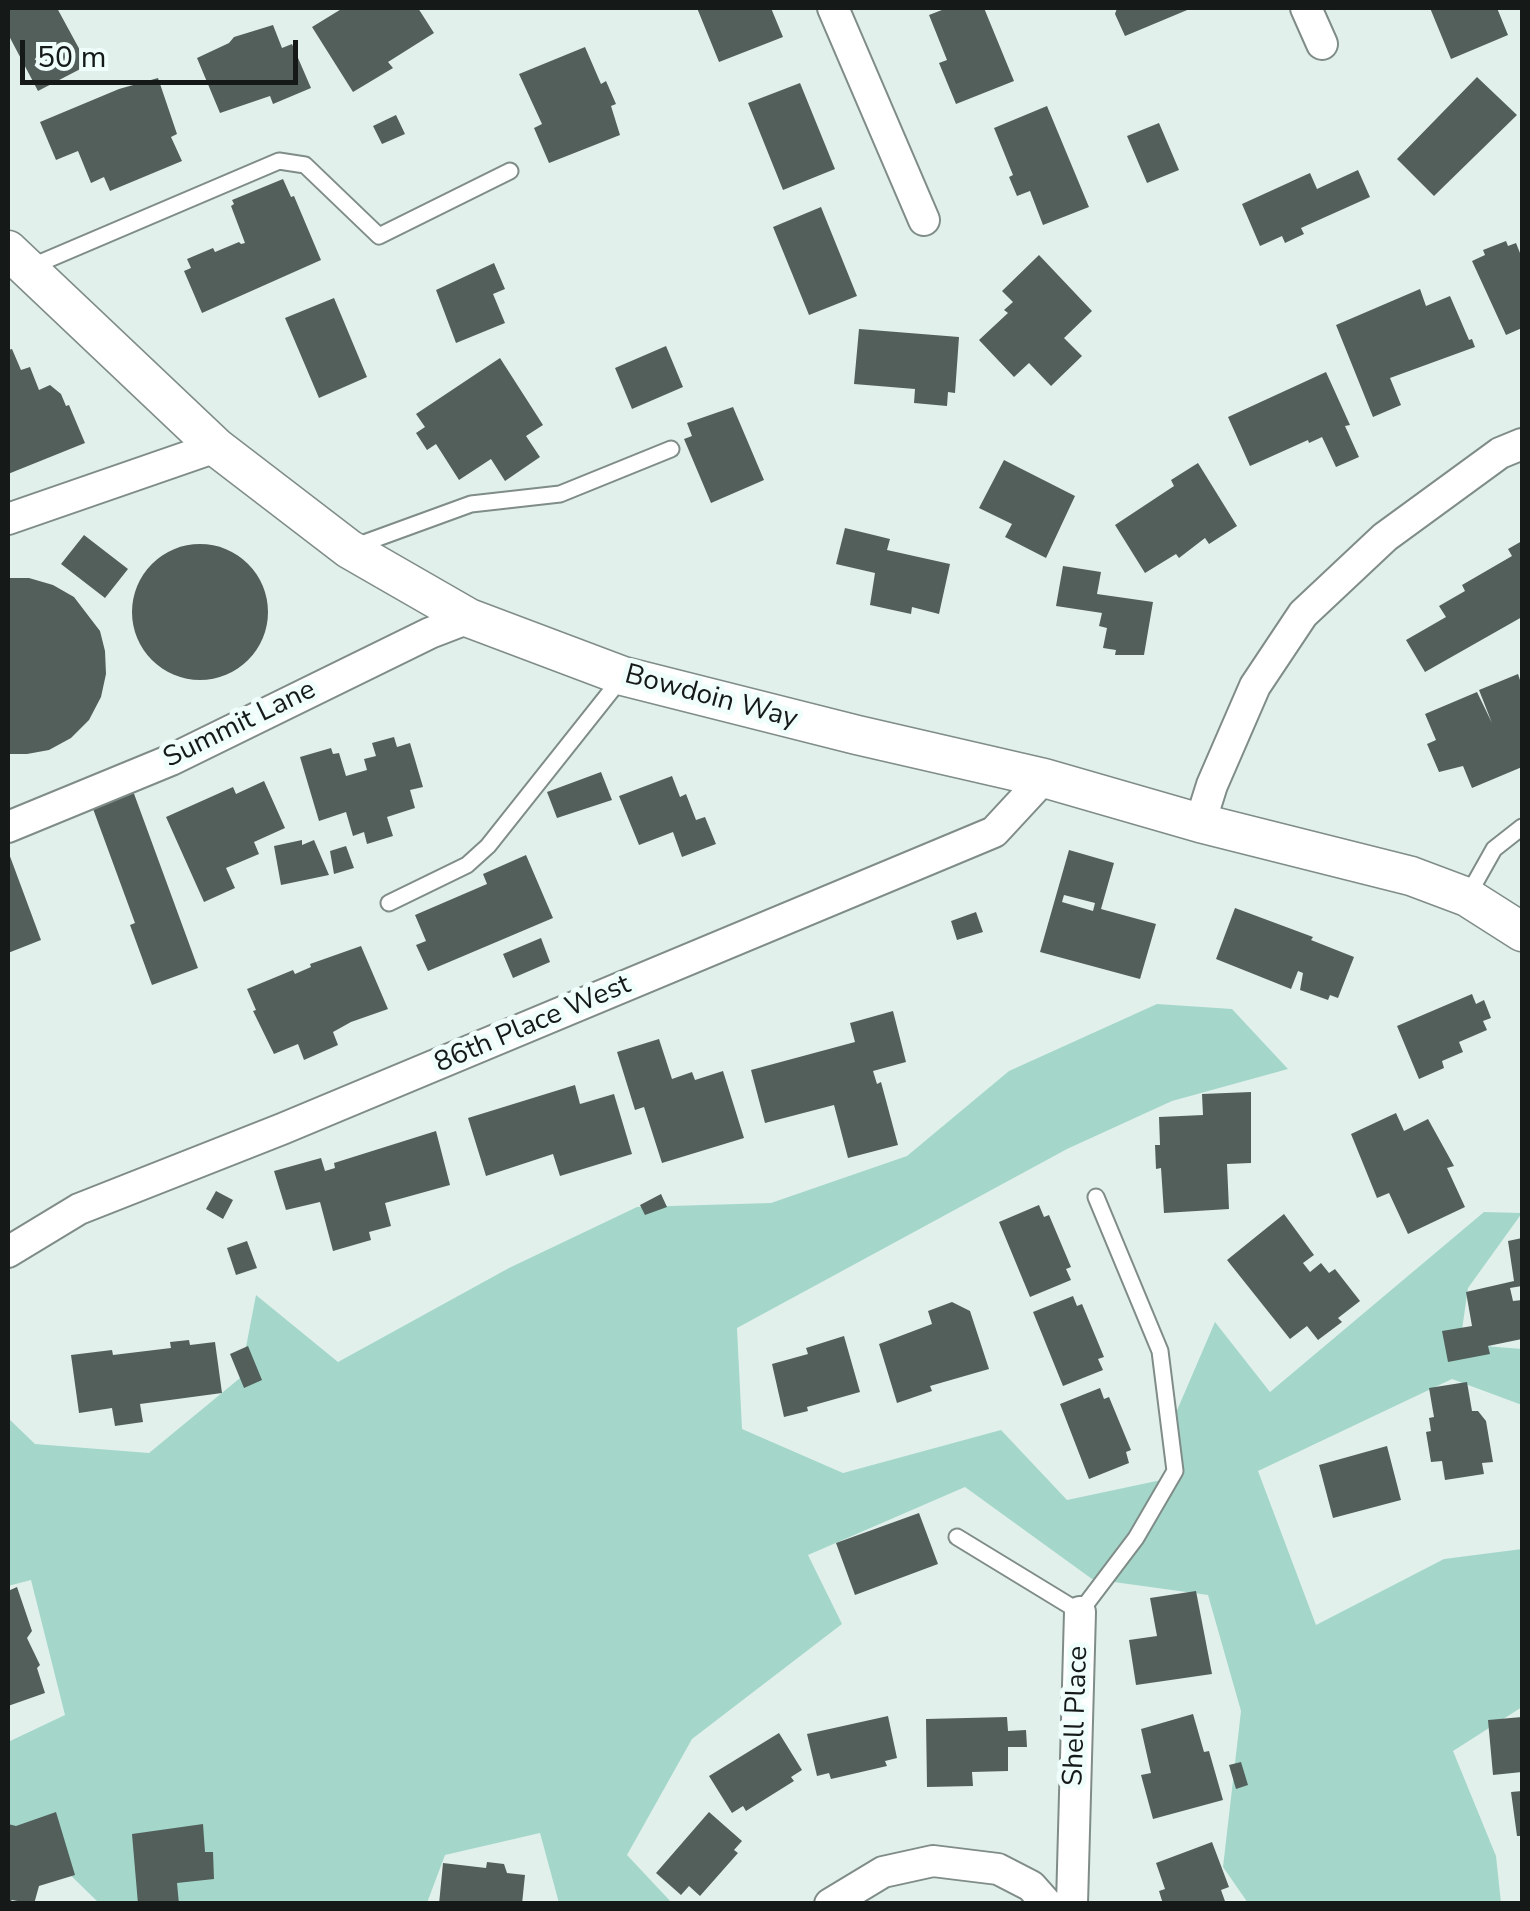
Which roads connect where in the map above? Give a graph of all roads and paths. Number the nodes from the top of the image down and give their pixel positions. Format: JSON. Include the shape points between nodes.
{"nodes":[{"id":1,"x":834,"y":8,"type":"edge"},
{"id":2,"x":1306,"y":8,"type":"edge"},
{"id":3,"x":1322,"y":44,"type":"dead end"},
{"id":4,"x":510,"y":171,"type":"dead end"},
{"id":5,"x":924,"y":220,"type":"dead end"},
{"id":6,"x":18,"y":259,"type":"edge"},
{"id":7,"x":1522,"y":444,"type":"edge"},
{"id":8,"x":216,"y":447,"type":"junction"},
{"id":9,"x":671,"y":449,"type":"dead end"},
{"id":10,"x":8,"y":519,"type":"edge"},
{"id":11,"x":349,"y":548,"type":"junction"},
{"id":12,"x":469,"y":618,"type":"junction"},
{"id":13,"x":623,"y":676,"type":"junction"},
{"id":14,"x":1044,"y":778,"type":"junction"},
{"id":15,"x":1200,"y":823,"type":"junction"},
{"id":16,"x":1522,"y":826,"type":"edge"},
{"id":17,"x":8,"y":827,"type":"edge"},
{"id":18,"x":1467,"y":897,"type":"junction"},
{"id":19,"x":389,"y":904,"type":"dead end"},
{"id":20,"x":1522,"y":932,"type":"edge"},
{"id":21,"x":1096,"y":1197,"type":"dead end"},
{"id":22,"x":8,"y":1252,"type":"edge"},
{"id":23,"x":958,"y":1536,"type":"dead end"},
{"id":24,"x":1080,"y":1612,"type":"junction"},
{"id":25,"x":830,"y":1904,"type":"edge"},
{"id":26,"x":1047,"y":1904,"type":"edge"},
{"id":27,"x":1072,"y":1904,"type":"edge"}],
"edges":[{"from":1,"to":5,"type":"street"},
{"from":2,"to":3,"type":"street"},
{"from":4,"to":6,"type":"lane","via":[[378,236],[305,165],[278,161]]},
{"from":6,"to":8,"type":"street","name":"Bowdoin Way"},
{"from":7,"to":15,"type":"street","via":[[1384,537],[1303,614],[1255,686]]},
{"from":8,"to":10,"type":"street"},
{"from":8,"to":11,"type":"street","name":"Bowdoin Way"},
{"from":9,"to":11,"type":"lane","via":[[560,494],[470,504]]},
{"from":11,"to":12,"type":"street","name":"Bowdoin Way"},
{"from":12,"to":13,"type":"street","name":"Bowdoin Way"},
{"from":12,"to":17,"type":"street","name":"Summit Lane","via":[[170,760]]},
{"from":13,"to":14,"type":"street","name":"Bowdoin Way"},
{"from":13,"to":19,"type":"lane","via":[[488,846],[467,865]]},
{"from":14,"to":15,"type":"street","name":"Bowdoin Way"},
{"from":14,"to":22,"type":"street","name":"86th Place West","via":[[994,832],[282,1130],[79,1208]]},
{"from":15,"to":18,"type":"street","name":"Bowdoin Way","via":[[1411,876]]},
{"from":16,"to":18,"type":"lane","via":[[1494,849]]},
{"from":18,"to":20,"type":"street","name":"Bowdoin Way"},
{"from":21,"to":24,"type":"lane","via":[[1160,1351],[1176,1471]]},
{"from":23,"to":24,"type":"lane","name":"Shell Place"},
{"from":24,"to":27,"type":"street","name":"Shell Place"},
{"from":25,"to":26,"type":"street","via":[[883,1872],[933,1861],[998,1868],[1031,1886]]}]}
